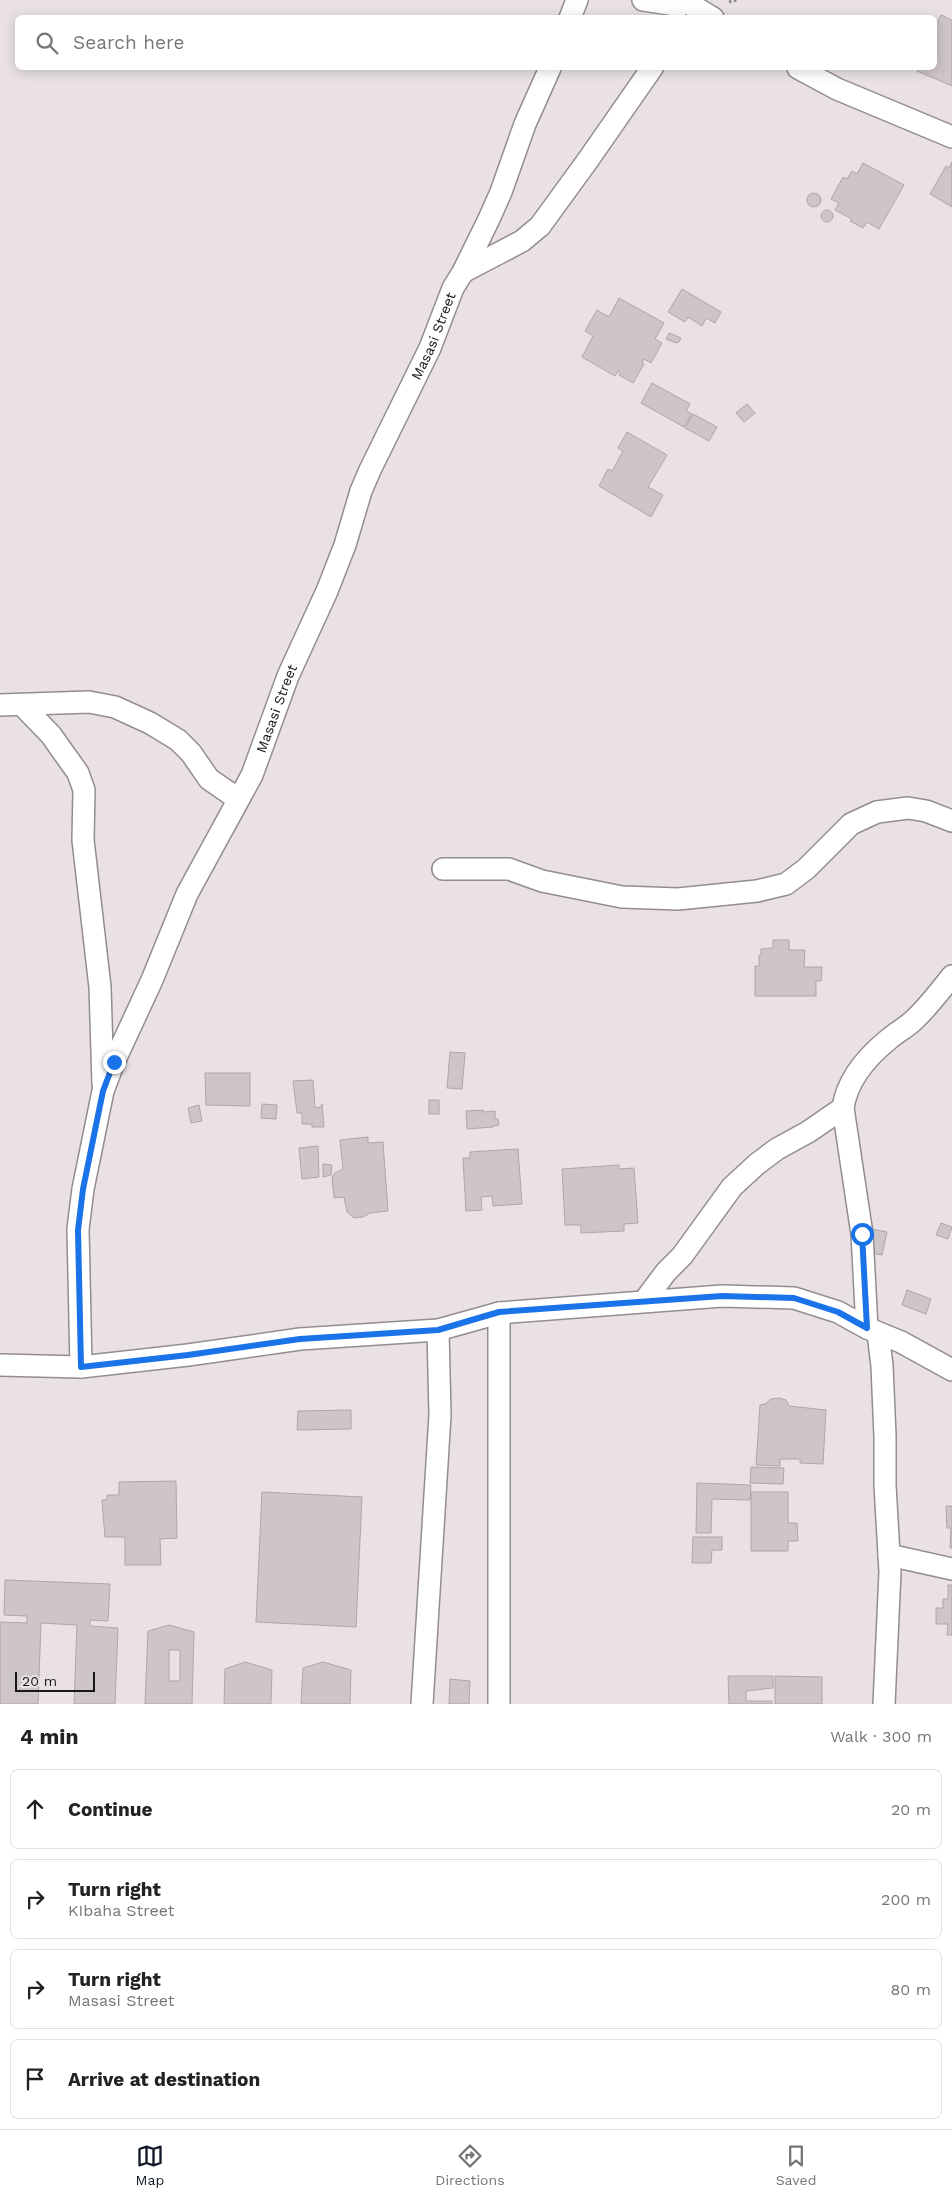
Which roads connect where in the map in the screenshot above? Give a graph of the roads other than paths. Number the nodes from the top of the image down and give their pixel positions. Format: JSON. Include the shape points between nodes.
{"nodes":[{"id":1,"x":577,"y":0,"type":"edge"},
{"id":2,"x":643,"y":0,"type":"edge"},
{"id":3,"x":679,"y":6,"type":"edge"},
{"id":4,"x":571,"y":15,"type":"edge"},
{"id":5,"x":705,"y":15,"type":"edge"},
{"id":6,"x":549,"y":70,"type":"edge"},
{"id":7,"x":651,"y":70,"type":"edge"},
{"id":8,"x":802,"y":70,"type":"edge"},
{"id":9,"x":952,"y":137,"type":"edge"},
{"id":10,"x":463,"y":272,"type":"junction"},
{"id":11,"x":0,"y":705,"type":"edge"},
{"id":12,"x":22,"y":705,"type":"junction"},
{"id":13,"x":238,"y":799,"type":"junction"},
{"id":14,"x":952,"y":821,"type":"edge"},
{"id":15,"x":444,"y":870,"type":"dead end"},
{"id":16,"x":952,"y":976,"type":"edge"},
{"id":17,"x":103,"y":1091,"type":"junction"},
{"id":18,"x":843,"y":1108,"type":"junction"},
{"id":19,"x":645,"y":1300,"type":"junction"},
{"id":20,"x":499,"y":1312,"type":"junction"},
{"id":21,"x":438,"y":1330,"type":"junction"},
{"id":22,"x":872,"y":1330,"type":"junction"},
{"id":23,"x":0,"y":1365,"type":"edge"},
{"id":24,"x":81,"y":1367,"type":"junction"},
{"id":25,"x":952,"y":1370,"type":"edge"},
{"id":26,"x":889,"y":1555,"type":"junction"},
{"id":27,"x":952,"y":1569,"type":"edge"},
{"id":28,"x":422,"y":1704,"type":"edge"},
{"id":29,"x":499,"y":1704,"type":"edge"},
{"id":30,"x":884,"y":1704,"type":"edge"}],
"edges":[{"from":1,"to":4,"type":"street"},
{"from":2,"to":3,"type":"street"},
{"from":3,"to":5,"type":"street"},
{"from":6,"to":10,"type":"street","name":"Masasi Street","via":[[519,139],[501,192]]},
{"from":7,"to":10,"type":"street","via":[[540,226],[522,241]]},
{"from":8,"to":9,"type":"street","via":[[837,89]]},
{"from":10,"to":13,"type":"street","name":"Masasi Street","via":[[370,470],[330,582],[288,676],[252,775]]},
{"from":11,"to":12,"type":"street"},
{"from":12,"to":13,"type":"street","via":[[89,702],[128,712],[178,740],[209,779]]},
{"from":12,"to":17,"type":"street","via":[[51,735],[78,773],[84,790],[83,840],[100,987]]},
{"from":13,"to":17,"type":"street","name":"Masasi Street","via":[[187,894]]},
{"from":14,"to":15,"type":"street","via":[[908,808],[877,812],[851,824],[806,869],[786,884],[757,892],[678,899],[622,897],[542,881],[509,869]]},
{"from":16,"to":18,"type":"street","via":[[914,1021],[889,1039],[856,1075],[845,1094]]},
{"from":17,"to":24,"type":"street","name":"Masasi Street","via":[[78,1230]]},
{"from":18,"to":19,"type":"street","via":[[777,1149],[732,1188]]},
{"from":18,"to":22,"type":"street","via":[[862,1234]]},
{"from":19,"to":20,"type":"street"},
{"from":19,"to":22,"type":"street","via":[[722,1296],[794,1298],[838,1312]]},
{"from":20,"to":21,"type":"street"},
{"from":20,"to":29,"type":"street"},
{"from":21,"to":24,"type":"street","via":[[300,1339]]},
{"from":21,"to":28,"type":"street","via":[[440,1415]]},
{"from":22,"to":25,"type":"street"},
{"from":22,"to":26,"type":"street","via":[[882,1366]]},
{"from":23,"to":24,"type":"street"},
{"from":26,"to":27,"type":"street"},
{"from":26,"to":30,"type":"street"}]}
